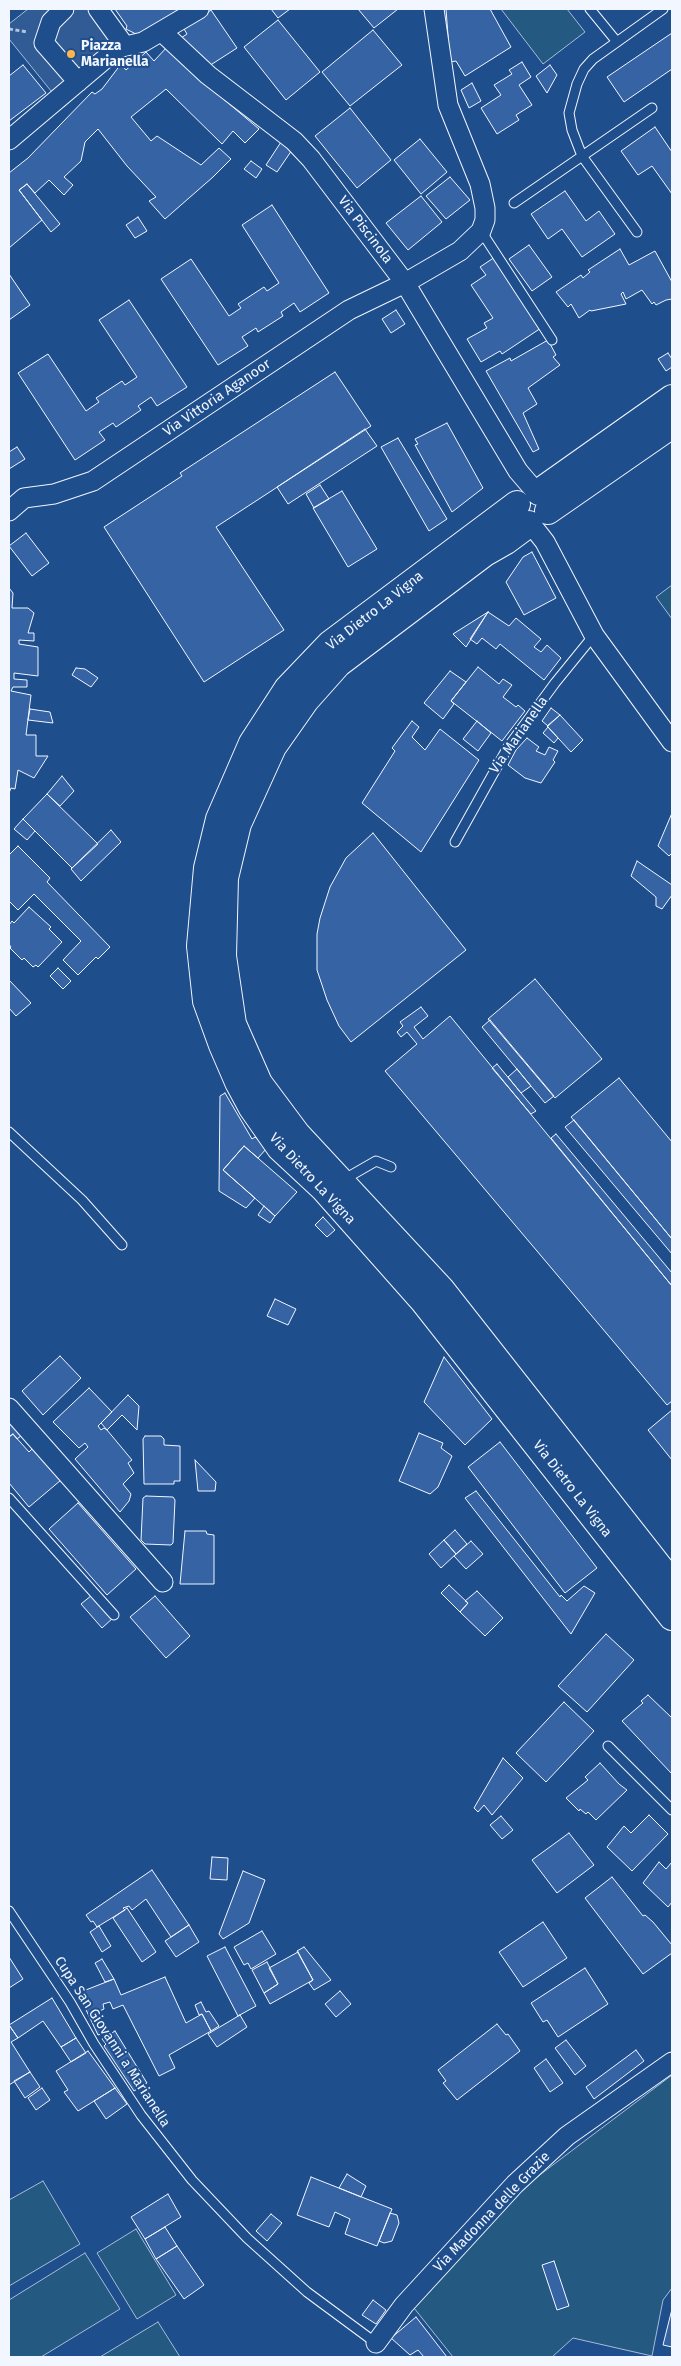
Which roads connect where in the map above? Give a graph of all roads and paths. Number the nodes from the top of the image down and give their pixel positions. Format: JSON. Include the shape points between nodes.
{"nodes":[{"id":1,"x":64,"y":9,"type":"edge"},
{"id":2,"x":98,"y":9,"type":"edge"},
{"id":3,"x":199,"y":9,"type":"edge"},
{"id":4,"x":434,"y":9,"type":"edge"},
{"id":5,"x":590,"y":9,"type":"edge"},
{"id":6,"x":663,"y":9,"type":"edge"},
{"id":7,"x":162,"y":32,"type":"junction"},
{"id":8,"x":617,"y":42,"type":"junction"},
{"id":9,"x":128,"y":45,"type":"junction"},
{"id":10,"x":78,"y":82,"type":"junction"},
{"id":11,"x":652,"y":108,"type":"dead end"},
{"id":12,"x":9,"y":140,"type":"edge"},
{"id":13,"x":582,"y":156,"type":"junction"},
{"id":14,"x":514,"y":203,"type":"dead end"},
{"id":15,"x":480,"y":231,"type":"junction"},
{"id":16,"x":637,"y":232,"type":"dead end"},
{"id":17,"x":405,"y":283,"type":"junction"},
{"id":18,"x":552,"y":340,"type":"dead end"},
{"id":19,"x":672,"y":398,"type":"edge"},
{"id":20,"x":672,"y":425,"type":"edge"},
{"id":21,"x":17,"y":495,"type":"edge"},
{"id":22,"x":9,"y":511,"type":"edge"},
{"id":23,"x":534,"y":512,"type":"junction"},
{"id":24,"x":594,"y":635,"type":"junction"},
{"id":25,"x":672,"y":742,"type":"edge"},
{"id":26,"x":454,"y":842,"type":"dead end"},
{"id":27,"x":9,"y":1132,"type":"edge"},
{"id":28,"x":391,"y":1167,"type":"dead end"},
{"id":29,"x":341,"y":1181,"type":"junction"},
{"id":30,"x":122,"y":1244,"type":"dead end"},
{"id":31,"x":9,"y":1408,"type":"edge"},
{"id":32,"x":9,"y":1498,"type":"edge"},
{"id":33,"x":164,"y":1582,"type":"dead end"},
{"id":34,"x":672,"y":1583,"type":"edge"},
{"id":35,"x":114,"y":1615,"type":"dead end"},
{"id":36,"x":672,"y":1617,"type":"edge"},
{"id":37,"x":608,"y":1746,"type":"dead end"},
{"id":38,"x":672,"y":1810,"type":"edge"},
{"id":39,"x":9,"y":1911,"type":"edge"},
{"id":40,"x":672,"y":2062,"type":"edge"},
{"id":41,"x":376,"y":2343,"type":"joint"}],
"edges":[{"from":1,"to":10,"type":"street","via":[[51,22],[44,43]]},
{"from":2,"to":9,"type":"street"},
{"from":3,"to":7,"type":"street"},
{"from":4,"to":15,"type":"street","via":[[448,105],[480,184],[485,208],[485,220]]},
{"from":5,"to":8,"type":"lane"},
{"from":6,"to":8,"type":"lane"},
{"from":7,"to":9,"type":"street"},
{"from":7,"to":17,"type":"street","name":"Via Piscinola","via":[[208,75],[300,147]]},
{"from":8,"to":13,"type":"lane","via":[[593,59],[577,84],[569,113]]},
{"from":9,"to":10,"type":"street"},
{"from":10,"to":12,"type":"street"},
{"from":11,"to":13,"type":"lane"},
{"from":13,"to":14,"type":"lane"},
{"from":13,"to":16,"type":"lane"},
{"from":15,"to":17,"type":"street","name":"Via Vittoria Aganoor","via":[[460,251]]},
{"from":15,"to":18,"type":"lane"},
{"from":17,"to":21,"type":"street","name":"Via Vittoria Aganoor","via":[[349,310],[93,481],[54,494]]},
{"from":17,"to":23,"type":"street","name":"Via Piscinola","via":[[518,471]]},
{"from":19,"to":23,"type":"street","name":"Via Dietro La Vigna"},
{"from":20,"to":23,"type":"street","name":"Via Dietro La Vigna"},
{"from":21,"to":22,"type":"street","name":"Via Vittoria Aganoor"},
{"from":23,"to":24,"type":"street"},
{"from":23,"to":29,"type":"street","name":"Via Dietro La Vigna","via":[[506,542],[485,552],[338,664],[306,700],[273,747],[238,824],[225,878],[222,956],[233,1024],[260,1083],[297,1134]]},
{"from":23,"to":36,"type":"street","name":"Via Dietro La Vigna","via":[[330,644],[287,689],[252,743],[219,819],[207,868],[200,946],[206,1001],[238,1082],[280,1148],[323,1188],[424,1302]]},
{"from":24,"to":25,"type":"street"},
{"from":24,"to":26,"type":"lane","name":"Via Marianella","via":[[508,747]]},
{"from":27,"to":30,"type":"lane","via":[[82,1200]]},
{"from":28,"to":29,"type":"lane","via":[[376,1161]]},
{"from":29,"to":34,"type":"street","name":"Via Dietro La Vigna","via":[[441,1289]]},
{"from":31,"to":33,"type":"street"},
{"from":32,"to":35,"type":"lane"},
{"from":37,"to":38,"type":"lane"},
{"from":39,"to":41,"type":"lane","name":"Cupa San Giovanni a Marianella","via":[[136,2107],[192,2180],[247,2238],[307,2292]]},
{"from":40,"to":41,"type":"street","name":"Via Madonna delle Grazie","via":[[595,2115],[534,2165],[470,2230]]}]}
